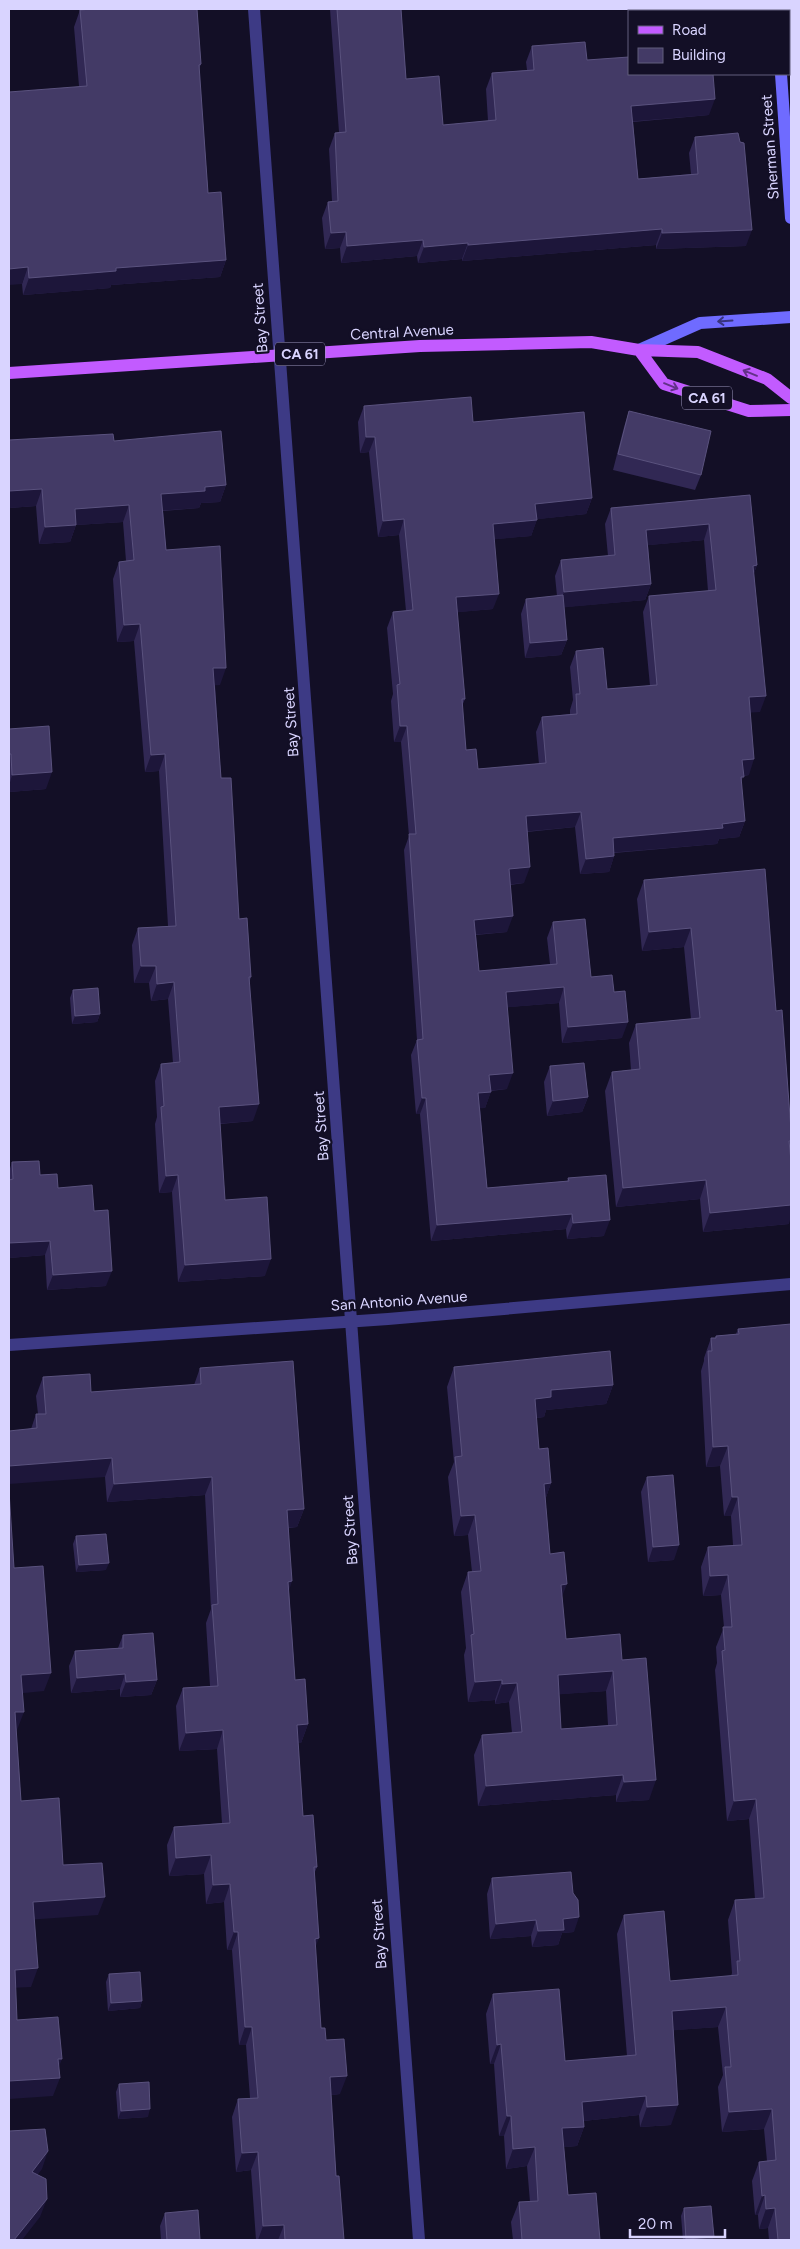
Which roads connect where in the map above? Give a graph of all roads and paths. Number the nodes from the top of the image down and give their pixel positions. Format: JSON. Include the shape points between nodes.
{"nodes":[{"id":1,"x":254,"y":9,"type":"edge"},
{"id":2,"x":781,"y":75,"type":"edge"},
{"id":3,"x":791,"y":218,"type":"edge"},
{"id":4,"x":791,"y":317,"type":"edge"},
{"id":5,"x":639,"y":350,"type":"junction"},
{"id":6,"x":279,"y":355,"type":"junction"},
{"id":7,"x":9,"y":373,"type":"edge"},
{"id":8,"x":791,"y":398,"type":"edge"},
{"id":9,"x":791,"y":410,"type":"edge"},
{"id":10,"x":791,"y":1284,"type":"edge"},
{"id":11,"x":352,"y":1322,"type":"junction"},
{"id":12,"x":9,"y":1345,"type":"edge"},
{"id":13,"x":419,"y":2240,"type":"edge"}],
"edges":[{"from":1,"to":6,"type":"street","name":"Bay Street"},
{"from":2,"to":3,"type":"street","name":"Sherman Street"},
{"from":4,"to":5,"type":"street","one_way":true,"via":[[700,323]]},
{"from":5,"to":6,"type":"main road","name":"Central Avenue","number":"CA 61","via":[[591,342],[558,342]]},
{"from":8,"to":5,"type":"main road","number":"CA 61","one_way":true,"via":[[767,379],[698,352]]},
{"from":5,"to":9,"type":"main road","number":"CA 61","one_way":true,"via":[[664,384],[749,411]]},
{"from":6,"to":7,"type":"main road","name":"Central Avenue","number":"CA 61"},
{"from":6,"to":11,"type":"street","name":"Bay Street"},
{"from":10,"to":11,"type":"street","name":"San Antonio Avenue"},
{"from":11,"to":12,"type":"street","name":"San Antonio Avenue"},
{"from":11,"to":13,"type":"street","name":"Bay Street"}]}
